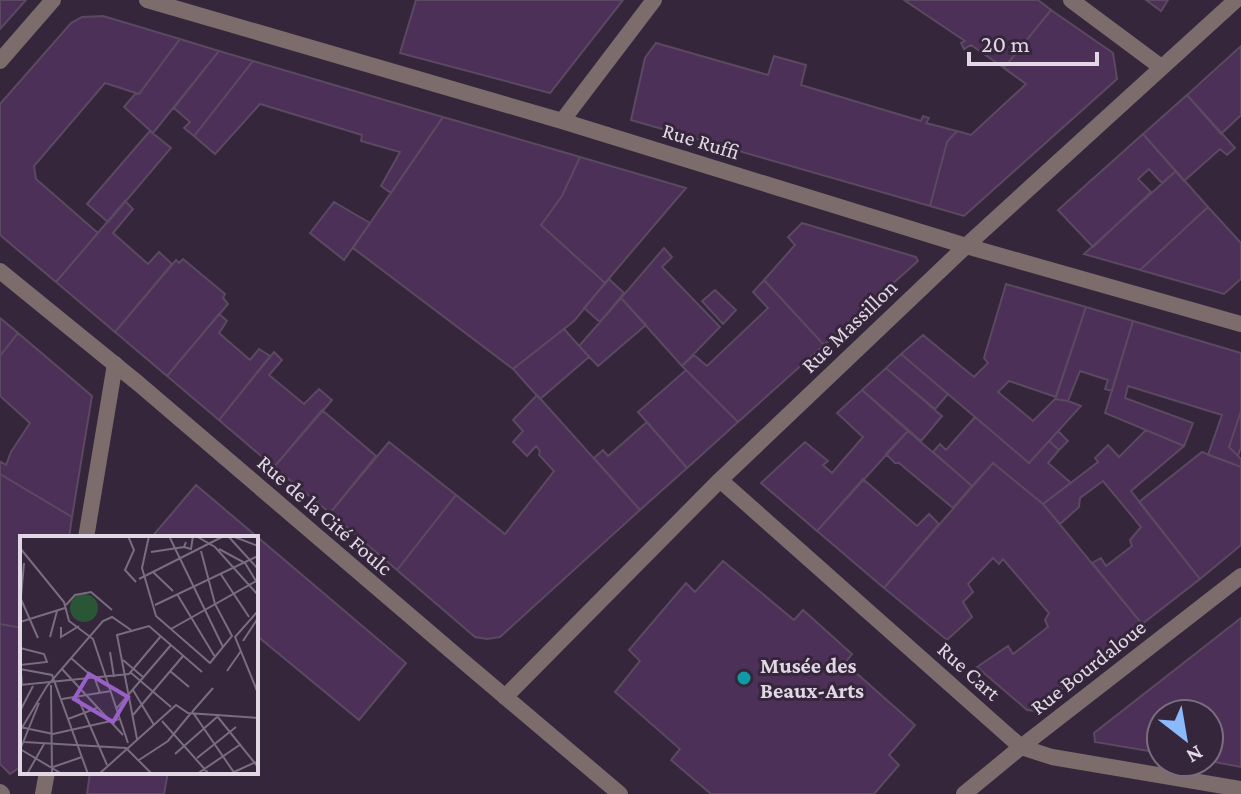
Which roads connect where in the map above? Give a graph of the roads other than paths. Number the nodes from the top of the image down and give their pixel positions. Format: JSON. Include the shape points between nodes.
{"nodes":[{"id":1,"x":53,"y":0,"type":"edge"},
{"id":2,"x":147,"y":0,"type":"edge"},
{"id":3,"x":654,"y":0,"type":"edge"},
{"id":4,"x":1071,"y":0,"type":"edge"},
{"id":5,"x":1236,"y":0,"type":"edge"},
{"id":6,"x":0,"y":61,"type":"edge"},
{"id":7,"x":1161,"y":67,"type":"junction"},
{"id":8,"x":562,"y":121,"type":"junction"},
{"id":9,"x":966,"y":246,"type":"junction"},
{"id":10,"x":0,"y":271,"type":"edge"},
{"id":11,"x":1238,"y":319,"type":"edge"},
{"id":12,"x":115,"y":364,"type":"junction"},
{"id":13,"x":720,"y":480,"type":"junction"},
{"id":14,"x":86,"y":536,"type":"edge"},
{"id":15,"x":1241,"y":576,"type":"edge"},
{"id":16,"x":505,"y":697,"type":"junction"},
{"id":17,"x":1021,"y":747,"type":"junction"},
{"id":18,"x":47,"y":774,"type":"edge"},
{"id":19,"x":1241,"y":789,"type":"edge"},
{"id":20,"x":43,"y":794,"type":"edge"},
{"id":21,"x":620,"y":794,"type":"edge"},
{"id":22,"x":964,"y":794,"type":"edge"}],
"edges":[{"from":1,"to":6,"type":"street"},
{"from":2,"to":8,"type":"street","name":"Rue Ruffi"},
{"from":3,"to":8,"type":"street"},
{"from":4,"to":7,"type":"street"},
{"from":5,"to":7,"type":"street","name":"Rue Massillon"},
{"from":7,"to":9,"type":"street","name":"Rue Massillon"},
{"from":8,"to":9,"type":"street","name":"Rue Ruffi"},
{"from":9,"to":11,"type":"street","name":"Rue Ruffi"},
{"from":9,"to":13,"type":"street","name":"Rue Massillon"},
{"from":10,"to":12,"type":"street","name":"Rue de la Cité Foulc"},
{"from":12,"to":14,"type":"street"},
{"from":12,"to":16,"type":"street","name":"Rue de la Cité Foulc"},
{"from":13,"to":16,"type":"street","name":"Rue Massillon"},
{"from":13,"to":17,"type":"street","name":"Rue Cart"},
{"from":15,"to":17,"type":"street","name":"Rue Bourdaloue"},
{"from":16,"to":21,"type":"street","name":"Rue de la Cité Foulc"},
{"from":17,"to":19,"type":"street","name":"Rue Cart","via":[[1052,757]]},
{"from":17,"to":22,"type":"street","name":"Rue Bourdaloue"},
{"from":18,"to":20,"type":"street"}]}
